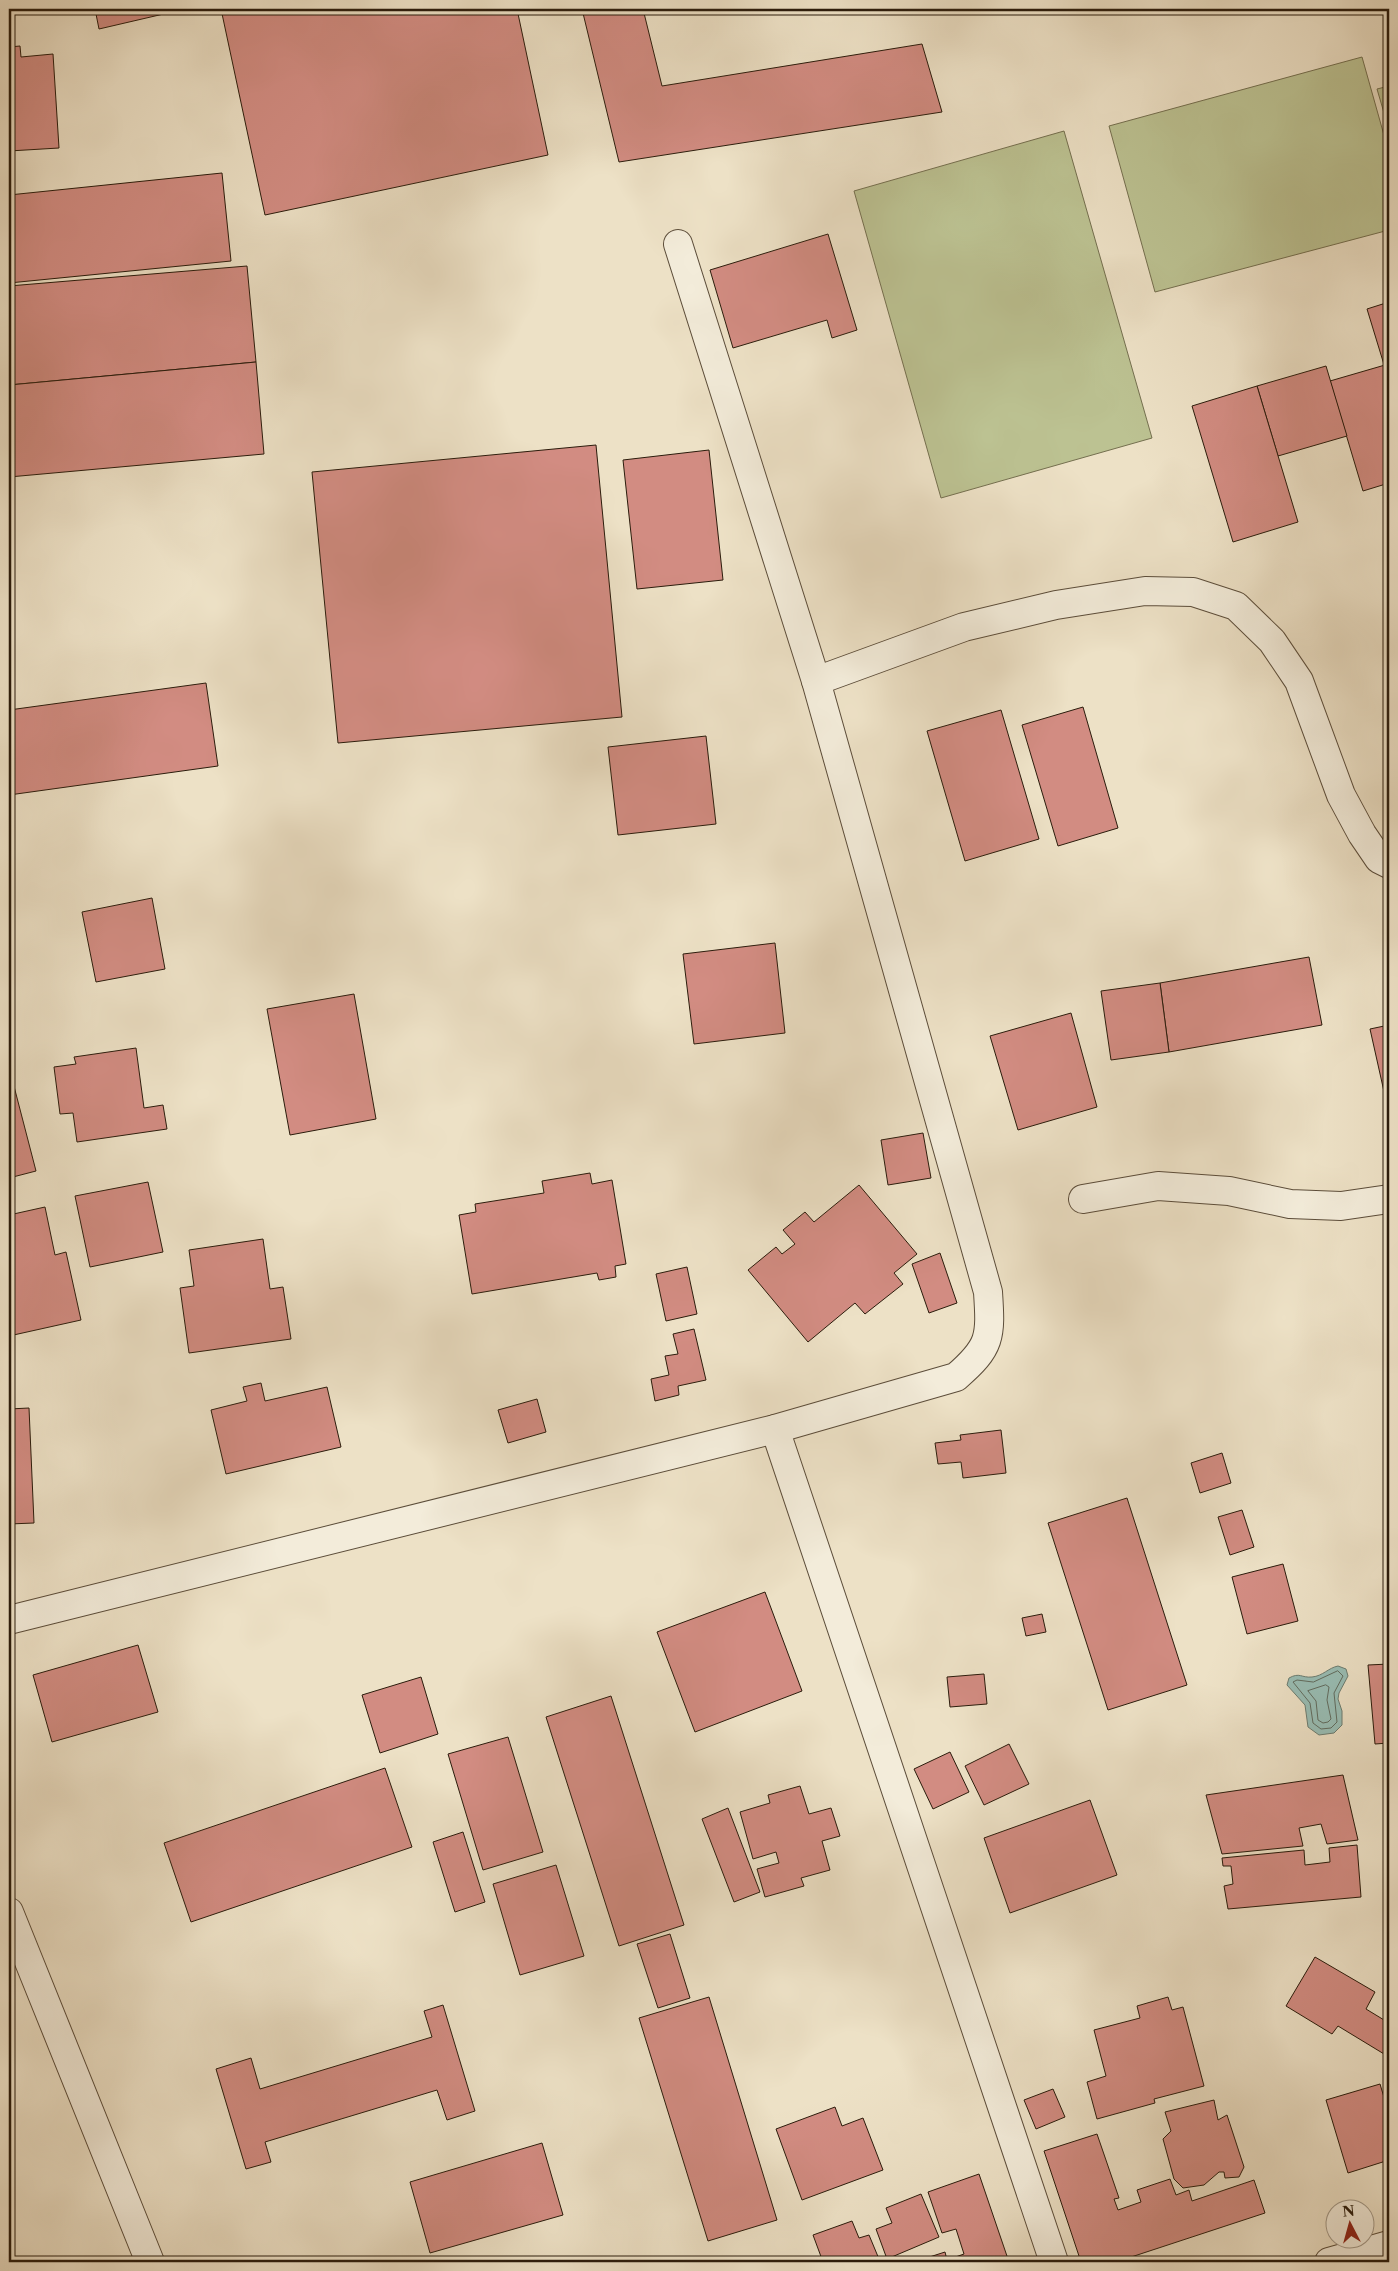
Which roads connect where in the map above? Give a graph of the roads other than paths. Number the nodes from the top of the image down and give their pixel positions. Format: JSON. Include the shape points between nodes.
{"nodes":[{"id":1,"x":678,"y":244,"type":"dead end"},
{"id":2,"x":816,"y":681,"type":"junction"},
{"id":3,"x":1389,"y":864,"type":"edge"},
{"id":4,"x":1083,"y":1199,"type":"dead end"},
{"id":5,"x":1389,"y":1199,"type":"edge"},
{"id":6,"x":775,"y":1429,"type":"junction"},
{"id":7,"x":9,"y":1620,"type":"edge"},
{"id":8,"x":9,"y":1912,"type":"edge"},
{"id":9,"x":1389,"y":2245,"type":"edge"},
{"id":10,"x":150,"y":2262,"type":"edge"},
{"id":11,"x":1054,"y":2262,"type":"edge"},
{"id":12,"x":1329,"y":2262,"type":"edge"}],
"edges":[{"from":1,"to":2,"type":"street"},
{"from":2,"to":3,"type":"street","via":[[964,627],[1056,605],[1144,591],[1193,592],[1236,606],[1272,642],[1299,681],[1345,803],[1379,859]]},
{"from":2,"to":6,"type":"street","via":[[988,1292],[991,1328],[978,1358],[956,1377]]},
{"from":4,"to":5,"type":"street","via":[[1158,1186],[1229,1191],[1290,1204],[1341,1206]]},
{"from":6,"to":7,"type":"street"},
{"from":6,"to":11,"type":"street"},
{"from":8,"to":10,"type":"street"},
{"from":9,"to":12,"type":"street"}]}
